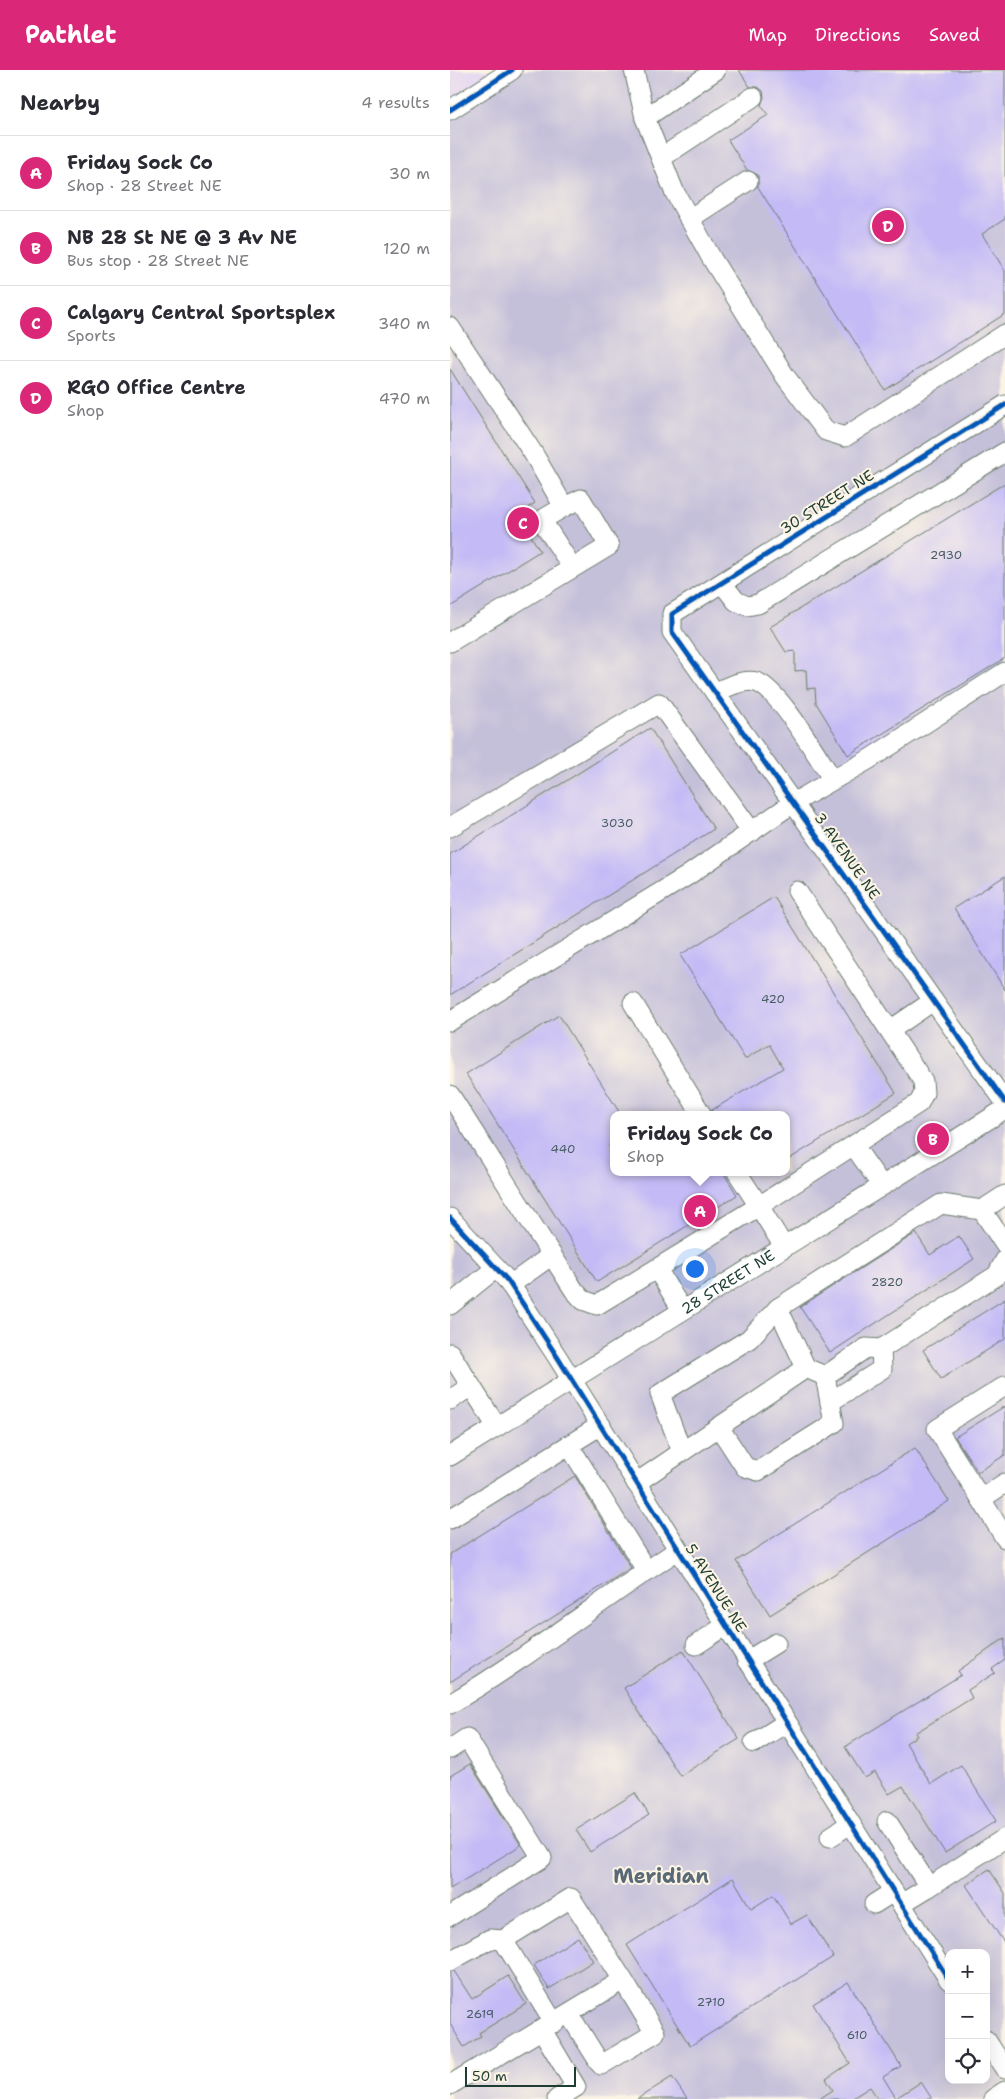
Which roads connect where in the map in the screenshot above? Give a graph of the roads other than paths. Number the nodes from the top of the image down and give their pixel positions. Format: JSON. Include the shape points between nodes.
{"nodes":[{"id":1,"x":512,"y":70,"type":"edge"},
{"id":2,"x":634,"y":70,"type":"edge"},
{"id":3,"x":716,"y":70,"type":"edge"},
{"id":4,"x":753,"y":97,"type":"dead end"},
{"id":5,"x":450,"y":110,"type":"edge"},
{"id":6,"x":645,"y":118,"type":"junction"},
{"id":7,"x":661,"y":158,"type":"junction"},
{"id":8,"x":748,"y":181,"type":"dead end"},
{"id":9,"x":690,"y":219,"type":"junction"},
{"id":10,"x":450,"y":327,"type":"edge"},
{"id":11,"x":1005,"y":334,"type":"edge"},
{"id":12,"x":1005,"y":405,"type":"edge"},
{"id":13,"x":1005,"y":452,"type":"edge"},
{"id":14,"x":564,"y":507,"type":"junction"},
{"id":15,"x":572,"y":567,"type":"junction"},
{"id":16,"x":722,"y":582,"type":"junction"},
{"id":17,"x":672,"y":624,"type":"joint"},
{"id":18,"x":450,"y":642,"type":"edge"},
{"id":19,"x":1005,"y":672,"type":"edge"},
{"id":20,"x":715,"y":693,"type":"junction"},
{"id":21,"x":833,"y":780,"type":"junction"},
{"id":22,"x":793,"y":803,"type":"junction"},
{"id":23,"x":450,"y":826,"type":"edge"},
{"id":24,"x":752,"y":832,"type":"junction"},
{"id":25,"x":796,"y":891,"type":"dead end"},
{"id":26,"x":933,"y":1000,"type":"junction"},
{"id":27,"x":633,"y":1003,"type":"dead end"},
{"id":28,"x":450,"y":1021,"type":"edge"},
{"id":29,"x":889,"y":1030,"type":"junction"},
{"id":30,"x":450,"y":1095,"type":"edge"},
{"id":31,"x":1005,"y":1102,"type":"edge"},
{"id":32,"x":1005,"y":1109,"type":"edge"},
{"id":33,"x":700,"y":1111,"type":"edge"},
{"id":34,"x":854,"y":1146,"type":"junction"},
{"id":35,"x":740,"y":1176,"type":"edge"},
{"id":36,"x":882,"y":1186,"type":"junction"},
{"id":37,"x":1005,"y":1196,"type":"edge"},
{"id":38,"x":759,"y":1206,"type":"junction"},
{"id":39,"x":982,"y":1210,"type":"junction"},
{"id":40,"x":450,"y":1218,"type":"edge"},
{"id":41,"x":1005,"y":1245,"type":"edge"},
{"id":42,"x":784,"y":1247,"type":"junction"},
{"id":43,"x":552,"y":1255,"type":"junction"},
{"id":44,"x":1005,"y":1260,"type":"edge"},
{"id":45,"x":496,"y":1268,"type":"junction"},
{"id":46,"x":657,"y":1269,"type":"junction"},
{"id":47,"x":510,"y":1285,"type":"junction"},
{"id":48,"x":450,"y":1305,"type":"edge"},
{"id":49,"x":778,"y":1308,"type":"junction"},
{"id":50,"x":682,"y":1310,"type":"junction"},
{"id":51,"x":881,"y":1349,"type":"junction"},
{"id":52,"x":450,"y":1354,"type":"edge"},
{"id":53,"x":806,"y":1368,"type":"junction"},
{"id":54,"x":825,"y":1376,"type":"junction"},
{"id":55,"x":572,"y":1379,"type":"junction"},
{"id":56,"x":471,"y":1386,"type":"junction"},
{"id":57,"x":1005,"y":1386,"type":"edge"},
{"id":58,"x":450,"y":1400,"type":"edge"},
{"id":59,"x":830,"y":1402,"type":"junction"},
{"id":60,"x":600,"y":1425,"type":"junction"},
{"id":61,"x":497,"y":1427,"type":"junction"},
{"id":62,"x":719,"y":1427,"type":"junction"},
{"id":63,"x":569,"y":1445,"type":"junction"},
{"id":64,"x":682,"y":1452,"type":"junction"},
{"id":65,"x":450,"y":1456,"type":"edge"},
{"id":66,"x":636,"y":1483,"type":"junction"},
{"id":67,"x":1005,"y":1483,"type":"edge"},
{"id":68,"x":981,"y":1499,"type":"junction"},
{"id":69,"x":450,"y":1520,"type":"edge"},
{"id":70,"x":1005,"y":1538,"type":"edge"},
{"id":71,"x":678,"y":1550,"type":"junction"},
{"id":72,"x":646,"y":1570,"type":"junction"},
{"id":73,"x":725,"y":1626,"type":"junction"},
{"id":74,"x":776,"y":1643,"type":"dead end"},
{"id":75,"x":696,"y":1645,"type":"dead end"},
{"id":76,"x":747,"y":1661,"type":"junction"},
{"id":77,"x":450,"y":1704,"type":"edge"},
{"id":78,"x":786,"y":1723,"type":"junction"},
{"id":79,"x":754,"y":1743,"type":"dead end"},
{"id":80,"x":450,"y":1749,"type":"edge"},
{"id":81,"x":888,"y":1820,"type":"dead end"},
{"id":82,"x":850,"y":1824,"type":"junction"},
{"id":83,"x":830,"y":1837,"type":"dead end"},
{"id":84,"x":1005,"y":1838,"type":"edge"},
{"id":85,"x":930,"y":1887,"type":"junction"},
{"id":86,"x":897,"y":1898,"type":"junction"},
{"id":87,"x":874,"y":1904,"type":"dead end"},
{"id":88,"x":450,"y":1916,"type":"edge"},
{"id":89,"x":503,"y":1940,"type":"junction"},
{"id":90,"x":450,"y":1960,"type":"edge"},
{"id":91,"x":945,"y":1974,"type":"edge"},
{"id":92,"x":623,"y":1980,"type":"junction"},
{"id":93,"x":555,"y":2022,"type":"junction"},
{"id":94,"x":990,"y":2046,"type":"edge"},
{"id":95,"x":1005,"y":2069,"type":"edge"},
{"id":96,"x":450,"y":2085,"type":"edge"},
{"id":97,"x":1005,"y":2092,"type":"edge"},
{"id":98,"x":557,"y":2099,"type":"edge"},
{"id":99,"x":993,"y":2099,"type":"edge"}],
"edges":[{"from":1,"to":5,"type":"street"},
{"from":2,"to":6,"type":"street"},
{"from":3,"to":6,"type":"street"},
{"from":4,"to":7,"type":"street"},
{"from":6,"to":7,"type":"street"},
{"from":7,"to":9,"type":"street"},
{"from":8,"to":9,"type":"street"},
{"from":9,"to":11,"type":"street","via":[[785,376],[826,431],[845,437]]},
{"from":10,"to":14,"type":"street","via":[[533,453]]},
{"from":12,"to":16,"type":"street","name":"30 STREET NE"},
{"from":13,"to":16,"type":"street","via":[[758,604],[747,606],[736,601]]},
{"from":14,"to":15,"type":"street","via":[[545,518],[546,527]]},
{"from":14,"to":15,"type":"street","via":[[581,499],[609,546]]},
{"from":15,"to":18,"type":"street"},
{"from":16,"to":17,"type":"street","name":"30 STREET NE","via":[[672,614]]},
{"from":17,"to":20,"type":"street","name":"3 AVENUE NE","via":[[672,632]]},
{"from":19,"to":21,"type":"street"},
{"from":20,"to":21,"type":"street","via":[[728,686],[755,681],[766,687],[787,711]]},
{"from":20,"to":22,"type":"street","name":"3 AVENUE NE"},
{"from":21,"to":22,"type":"street"},
{"from":22,"to":24,"type":"street"},
{"from":22,"to":26,"type":"street","name":"3 AVENUE NE"},
{"from":23,"to":24,"type":"street","via":[[659,704]]},
{"from":24,"to":28,"type":"street"},
{"from":25,"to":29,"type":"street"},
{"from":26,"to":29,"type":"street"},
{"from":26,"to":31,"type":"street","name":"3 AVENUE NE"},
{"from":27,"to":33,"type":"street"},
{"from":29,"to":34,"type":"street","via":[[923,1081],[924,1092],[920,1103]]},
{"from":30,"to":43,"type":"street"},
{"from":32,"to":36,"type":"street","name":"28 STREET NE"},
{"from":34,"to":36,"type":"street"},
{"from":34,"to":38,"type":"street"},
{"from":35,"to":38,"type":"street"},
{"from":36,"to":42,"type":"street","name":"28 STREET NE"},
{"from":37,"to":39,"type":"street"},
{"from":38,"to":42,"type":"street"},
{"from":38,"to":46,"type":"street"},
{"from":39,"to":41,"type":"street"},
{"from":39,"to":49,"type":"street","via":[[941,1204]]},
{"from":40,"to":45,"type":"street","name":"5 AVENUE NE"},
{"from":42,"to":50,"type":"street","name":"28 STREET NE"},
{"from":43,"to":46,"type":"street","via":[[583,1300],[597,1305]]},
{"from":43,"to":47,"type":"street"},
{"from":44,"to":51,"type":"street","via":[[997,1275]]},
{"from":45,"to":47,"type":"street","name":"5 AVENUE NE"},
{"from":45,"to":48,"type":"street"},
{"from":46,"to":50,"type":"street"},
{"from":47,"to":55,"type":"street","name":"5 AVENUE NE"},
{"from":49,"to":53,"type":"street"},
{"from":49,"to":64,"type":"street","via":[[749,1339],[660,1394]]},
{"from":50,"to":55,"type":"street","name":"28 STREET NE"},
{"from":51,"to":54,"type":"street","via":[[866,1348]]},
{"from":51,"to":59,"type":"street","via":[[882,1369]]},
{"from":52,"to":56,"type":"street"},
{"from":53,"to":54,"type":"street"},
{"from":53,"to":62,"type":"street"},
{"from":54,"to":59,"type":"street"},
{"from":55,"to":60,"type":"street","name":"5 AVENUE NE"},
{"from":55,"to":61,"type":"street","name":"28 STREET NE"},
{"from":56,"to":58,"type":"street"},
{"from":56,"to":61,"type":"street"},
{"from":57,"to":68,"type":"street","via":[[937,1430]]},
{"from":59,"to":62,"type":"street","via":[[834,1423],[758,1471],[745,1467]]},
{"from":60,"to":63,"type":"street"},
{"from":60,"to":66,"type":"street","name":"5 AVENUE NE"},
{"from":61,"to":65,"type":"street","name":"28 STREET NE"},
{"from":62,"to":64,"type":"street"},
{"from":63,"to":69,"type":"street"},
{"from":63,"to":72,"type":"street"},
{"from":64,"to":66,"type":"street"},
{"from":66,"to":71,"type":"street","name":"5 AVENUE NE"},
{"from":67,"to":68,"type":"street"},
{"from":68,"to":70,"type":"street"},
{"from":71,"to":72,"type":"street"},
{"from":71,"to":73,"type":"street","name":"5 AVENUE NE"},
{"from":72,"to":77,"type":"street","via":[[493,1678]]},
{"from":73,"to":75,"type":"street"},
{"from":73,"to":76,"type":"street","name":"5 AVENUE NE"},
{"from":74,"to":76,"type":"street"},
{"from":76,"to":78,"type":"street","name":"5 AVENUE NE"},
{"from":78,"to":79,"type":"street"},
{"from":78,"to":82,"type":"street","name":"5 AVENUE NE"},
{"from":80,"to":88,"type":"street","via":[[467,1738],[542,1858]]},
{"from":81,"to":85,"type":"street"},
{"from":82,"to":83,"type":"street"},
{"from":82,"to":86,"type":"street","name":"5 AVENUE NE"},
{"from":84,"to":85,"type":"street"},
{"from":85,"to":86,"type":"street"},
{"from":86,"to":87,"type":"street"},
{"from":86,"to":91,"type":"street","name":"5 AVENUE NE"},
{"from":89,"to":90,"type":"street","via":[[484,1941]]},
{"from":89,"to":92,"type":"street","via":[[571,1898]]},
{"from":89,"to":93,"type":"street"},
{"from":92,"to":93,"type":"street"},
{"from":92,"to":93,"type":"street","via":[[655,2033],[600,2065]]},
{"from":93,"to":96,"type":"street"},
{"from":93,"to":98,"type":"street","via":[[576,2087]]},
{"from":94,"to":95,"type":"street"},
{"from":97,"to":99,"type":"street"}]}
